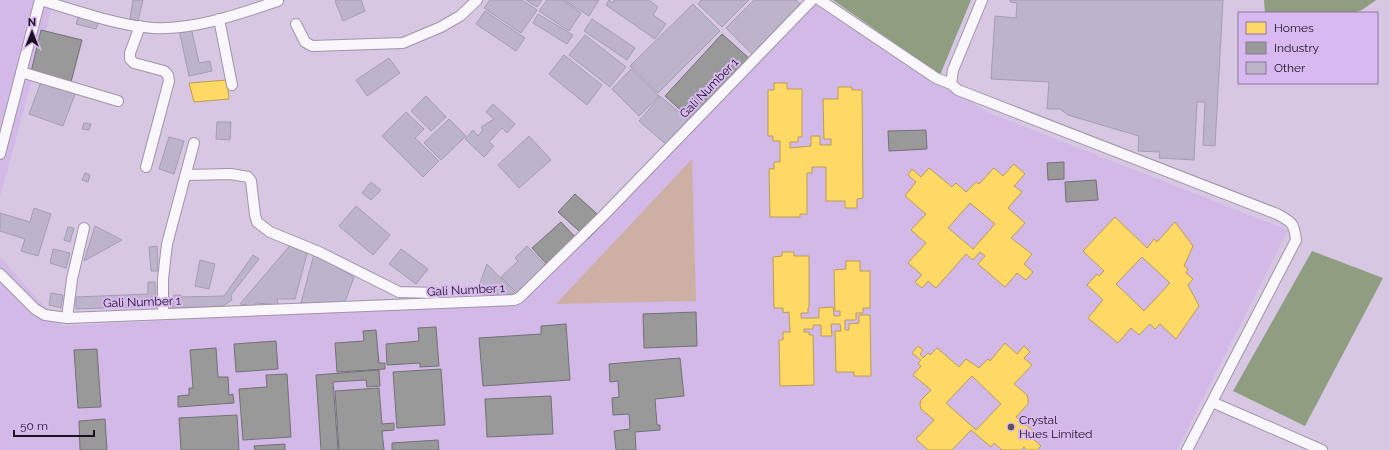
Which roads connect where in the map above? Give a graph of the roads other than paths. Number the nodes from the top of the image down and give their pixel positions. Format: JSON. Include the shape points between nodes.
{"nodes":[{"id":1,"x":40,"y":0,"type":"edge"},
{"id":2,"x":278,"y":0,"type":"edge"},
{"id":3,"x":477,"y":0,"type":"edge"},
{"id":4,"x":812,"y":0,"type":"edge"},
{"id":5,"x":820,"y":0,"type":"edge"},
{"id":6,"x":982,"y":0,"type":"edge"},
{"id":7,"x":219,"y":19,"type":"junction"},
{"id":8,"x":296,"y":24,"type":"dead end"},
{"id":9,"x":140,"y":26,"type":"junction"},
{"id":10,"x":22,"y":72,"type":"junction"},
{"id":11,"x":951,"y":84,"type":"junction"},
{"id":12,"x":232,"y":85,"type":"dead end"},
{"id":13,"x":118,"y":101,"type":"dead end"},
{"id":14,"x":194,"y":143,"type":"dead end"},
{"id":15,"x":0,"y":154,"type":"edge"},
{"id":16,"x":146,"y":167,"type":"dead end"},
{"id":17,"x":186,"y":175,"type":"junction"},
{"id":18,"x":84,"y":228,"type":"dead end"},
{"id":19,"x":0,"y":274,"type":"edge"},
{"id":20,"x":436,"y":293,"type":"dead end"},
{"id":21,"x":163,"y":314,"type":"junction"},
{"id":22,"x":67,"y":318,"type":"junction"},
{"id":23,"x":1212,"y":402,"type":"junction"},
{"id":24,"x":1187,"y":450,"type":"edge"},
{"id":25,"x":1322,"y":450,"type":"edge"}],
"edges":[{"from":1,"to":9,"type":"street"},
{"from":1,"to":10,"type":"street"},
{"from":2,"to":7,"type":"street"},
{"from":3,"to":8,"type":"street","via":[[460,16],[403,43],[312,46],[305,42]]},
{"from":4,"to":21,"type":"street","name":"Gali Number 1","via":[[603,216],[519,298]]},
{"from":5,"to":11,"type":"street","via":[[936,78]]},
{"from":6,"to":11,"type":"street","via":[[953,70]]},
{"from":7,"to":9,"type":"street","via":[[165,28]]},
{"from":7,"to":12,"type":"street"},
{"from":9,"to":16,"type":"street","via":[[130,52],[130,59],[134,63],[164,72],[168,75],[169,81]]},
{"from":10,"to":13,"type":"street"},
{"from":10,"to":15,"type":"street"},
{"from":11,"to":23,"type":"street","via":[[958,90],[1289,220],[1295,227],[1296,240]]},
{"from":14,"to":17,"type":"street"},
{"from":17,"to":20,"type":"street","via":[[236,174],[248,177],[252,181],[257,222],[270,232],[319,252],[399,292]]},
{"from":17,"to":21,"type":"street","via":[[167,244]]},
{"from":18,"to":22,"type":"street","via":[[72,279]]},
{"from":19,"to":22,"type":"street","name":"Gali Number 1","via":[[35,309],[45,315]]},
{"from":21,"to":22,"type":"street","name":"Gali Number 1"},
{"from":23,"to":24,"type":"street"},
{"from":23,"to":25,"type":"street"}]}
